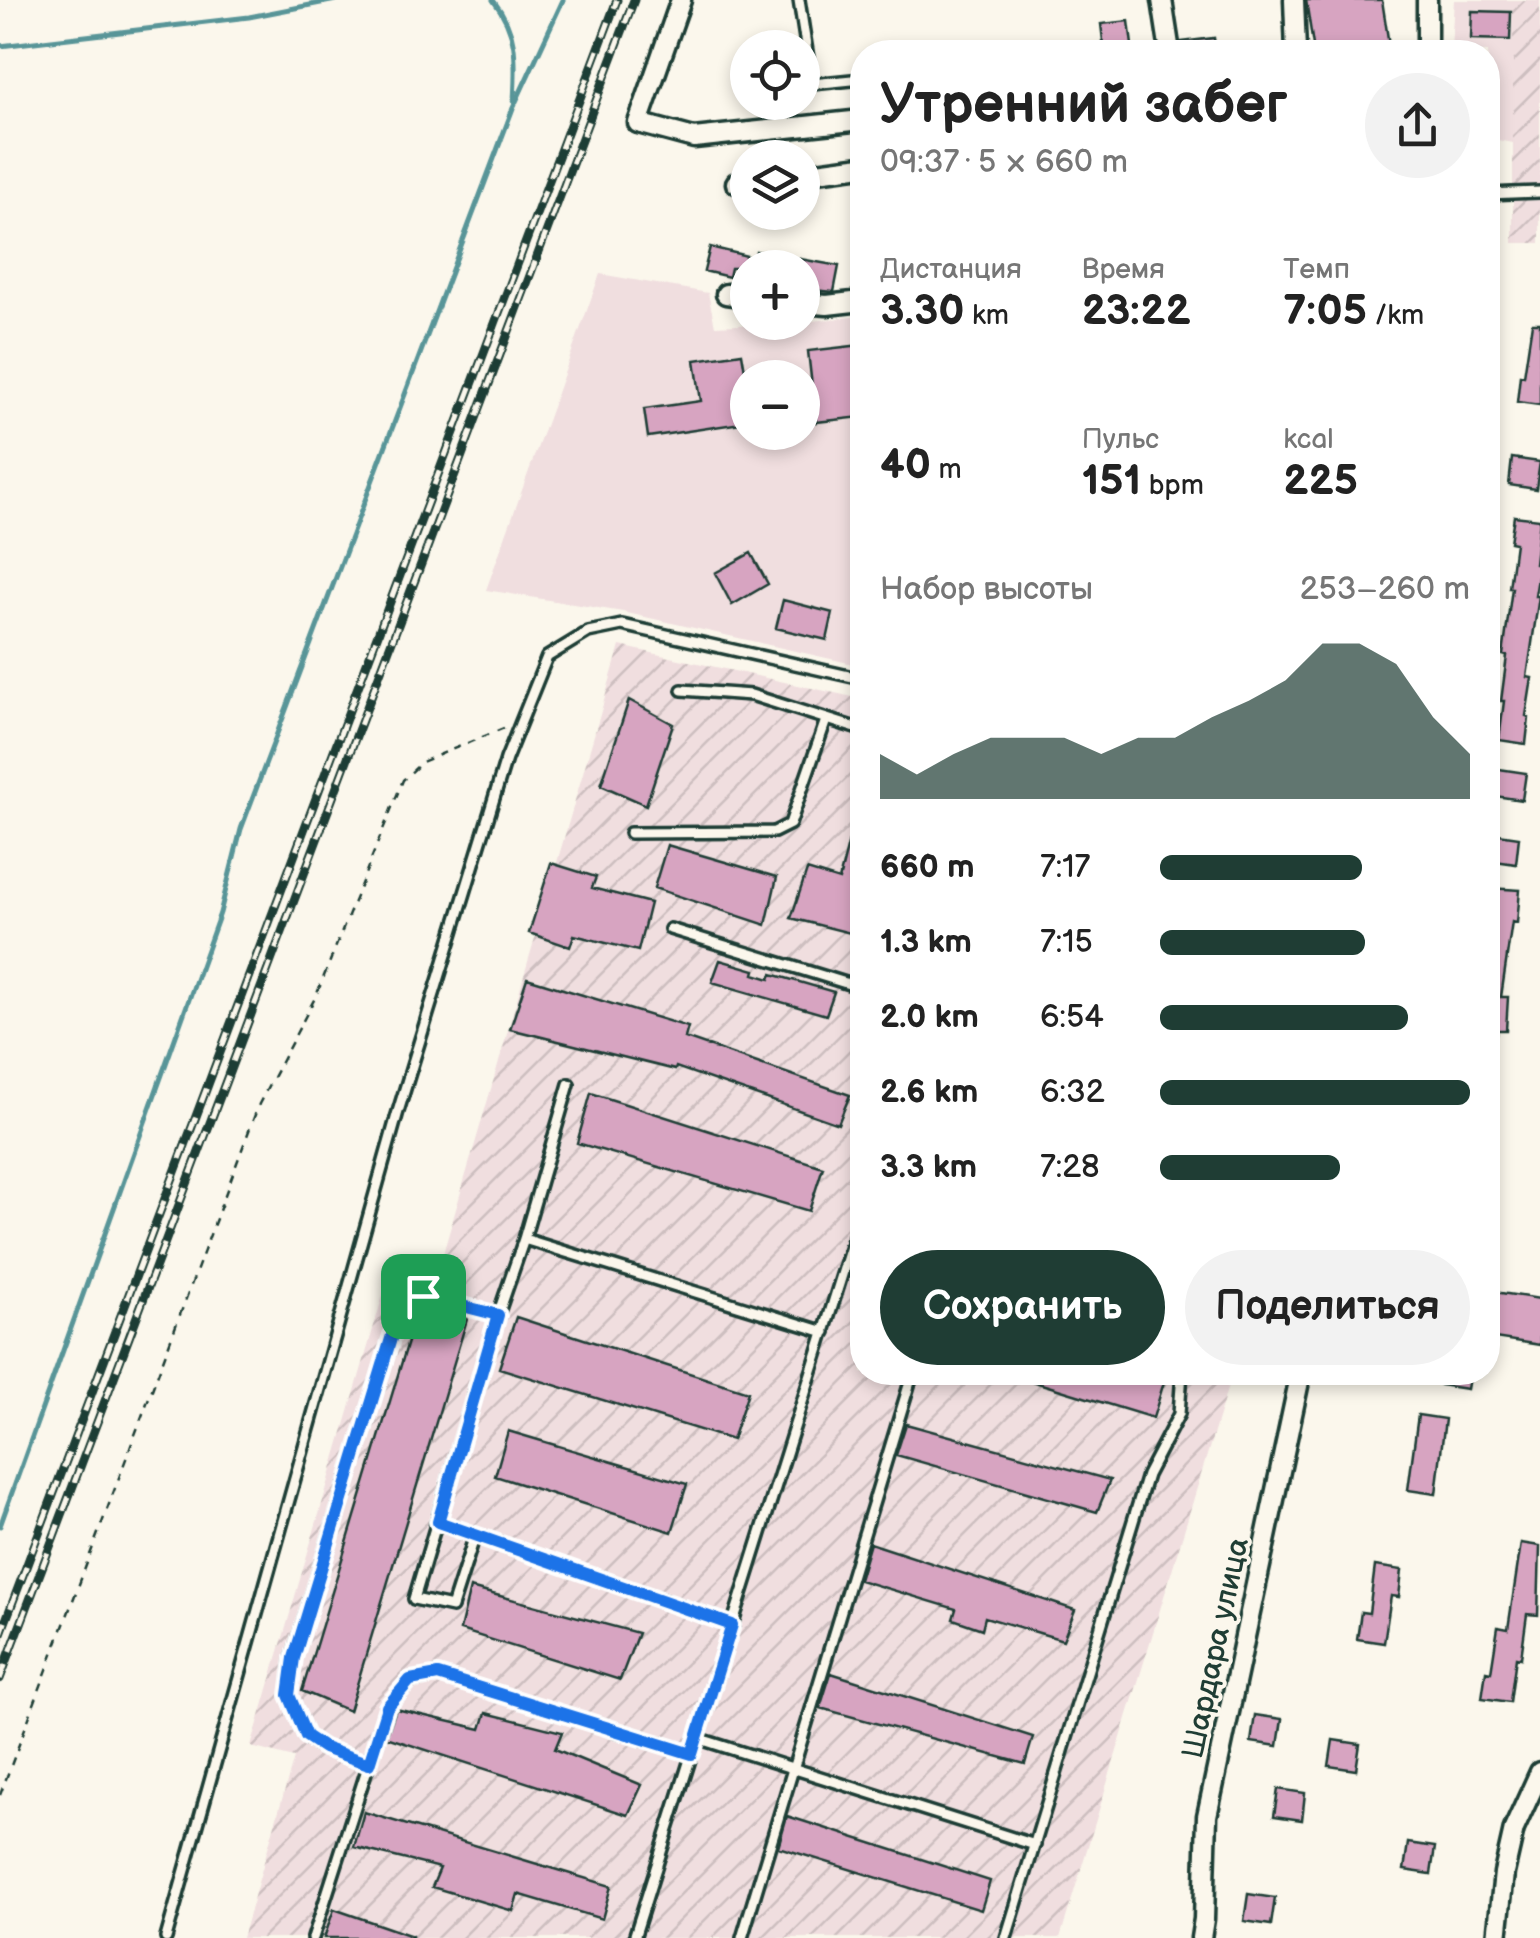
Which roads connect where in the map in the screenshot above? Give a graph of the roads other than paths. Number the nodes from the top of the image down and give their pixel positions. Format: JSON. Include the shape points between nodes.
{"nodes":[{"id":1,"x":681,"y":0,"type":"edge"},
{"id":2,"x":798,"y":0,"type":"edge"},
{"id":3,"x":1162,"y":0,"type":"edge"},
{"id":4,"x":1294,"y":0,"type":"edge"},
{"id":5,"x":1427,"y":0,"type":"edge"},
{"id":6,"x":1168,"y":40,"type":"edge"},
{"id":7,"x":1296,"y":40,"type":"edge"},
{"id":8,"x":1427,"y":40,"type":"edge"},
{"id":9,"x":850,"y":80,"type":"edge"},
{"id":10,"x":850,"y":121,"type":"edge"},
{"id":11,"x":850,"y":168,"type":"edge"},
{"id":12,"x":820,"y":172,"type":"edge"},
{"id":13,"x":1540,"y":192,"type":"edge"},
{"id":14,"x":1500,"y":194,"type":"edge"},
{"id":15,"x":726,"y":294,"type":"dead end"},
{"id":16,"x":730,"y":295,"type":"edge"},
{"id":17,"x":850,"y":303,"type":"edge"},
{"id":18,"x":820,"y":305,"type":"edge"},
{"id":19,"x":850,"y":676,"type":"edge"},
{"id":20,"x":682,"y":690,"type":"dead end"},
{"id":21,"x":826,"y":720,"type":"junction"},
{"id":22,"x":850,"y":727,"type":"edge"},
{"id":23,"x":630,"y":833,"type":"dead end"},
{"id":24,"x":670,"y":929,"type":"dead end"},
{"id":25,"x":850,"y":984,"type":"edge"},
{"id":26,"x":569,"y":1084,"type":"dead end"},
{"id":27,"x":524,"y":1239,"type":"junction"},
{"id":28,"x":850,"y":1250,"type":"edge"},
{"id":29,"x":498,"y":1315,"type":"junction"},
{"id":30,"x":824,"y":1332,"type":"junction"},
{"id":31,"x":908,"y":1385,"type":"edge"},
{"id":32,"x":1181,"y":1385,"type":"edge"},
{"id":33,"x":1299,"y":1385,"type":"edge"},
{"id":34,"x":438,"y":1522,"type":"junction"},
{"id":35,"x":475,"y":1535,"type":"junction"},
{"id":36,"x":732,"y":1625,"type":"junction"},
{"id":37,"x":697,"y":1738,"type":"junction"},
{"id":38,"x":692,"y":1754,"type":"junction"},
{"id":39,"x":369,"y":1764,"type":"junction"},
{"id":40,"x":793,"y":1768,"type":"junction"},
{"id":41,"x":1540,"y":1772,"type":"edge"},
{"id":42,"x":1035,"y":1845,"type":"junction"},
{"id":43,"x":166,"y":1938,"type":"edge"},
{"id":44,"x":313,"y":1938,"type":"edge"},
{"id":45,"x":634,"y":1938,"type":"edge"},
{"id":46,"x":742,"y":1938,"type":"edge"},
{"id":47,"x":1006,"y":1938,"type":"edge"},
{"id":48,"x":1201,"y":1938,"type":"edge"},
{"id":49,"x":1497,"y":1938,"type":"edge"}],
"edges":[{"from":1,"to":10,"type":"street","via":[[638,123],[694,138]]},
{"from":2,"to":9,"type":"lane","via":[[812,84]]},
{"from":3,"to":6,"type":"street"},
{"from":4,"to":7,"type":"street"},
{"from":5,"to":8,"type":"street"},
{"from":11,"to":12,"type":"street"},
{"from":13,"to":14,"type":"lane"},
{"from":15,"to":16,"type":"street"},
{"from":17,"to":18,"type":"street"},
{"from":19,"to":43,"type":"lane","via":[[622,625],[588,632],[547,658],[506,759],[396,1114]]},
{"from":20,"to":21,"type":"lane","via":[[751,695]]},
{"from":21,"to":22,"type":"lane"},
{"from":21,"to":23,"type":"lane","via":[[790,824],[774,832]]},
{"from":24,"to":25,"type":"lane"},
{"from":26,"to":27,"type":"lane"},
{"from":27,"to":29,"type":"lane"},
{"from":27,"to":30,"type":"lane"},
{"from":28,"to":30,"type":"lane"},
{"from":29,"to":34,"type":"lane"},
{"from":29,"to":39,"type":"lane","via":[[423,1296],[400,1309],[294,1658],[289,1695],[306,1736]]},
{"from":30,"to":36,"type":"lane"},
{"from":31,"to":40,"type":"lane"},
{"from":32,"to":42,"type":"lane","via":[[1179,1414],[1147,1475]]},
{"from":33,"to":48,"type":"street","name":"Шардара улица","via":[[1207,1816]]},
{"from":34,"to":35,"type":"lane"},
{"from":34,"to":35,"type":"lane","via":[[414,1599],[452,1607]]},
{"from":35,"to":36,"type":"lane"},
{"from":36,"to":37,"type":"lane"},
{"from":37,"to":38,"type":"lane"},
{"from":37,"to":40,"type":"lane"},
{"from":38,"to":39,"type":"lane","via":[[438,1675],[410,1680],[387,1707]]},
{"from":38,"to":45,"type":"lane"},
{"from":39,"to":44,"type":"lane"},
{"from":40,"to":42,"type":"lane"},
{"from":40,"to":46,"type":"lane"},
{"from":41,"to":49,"type":"street","via":[[1514,1828]]},
{"from":42,"to":47,"type":"lane"}]}
